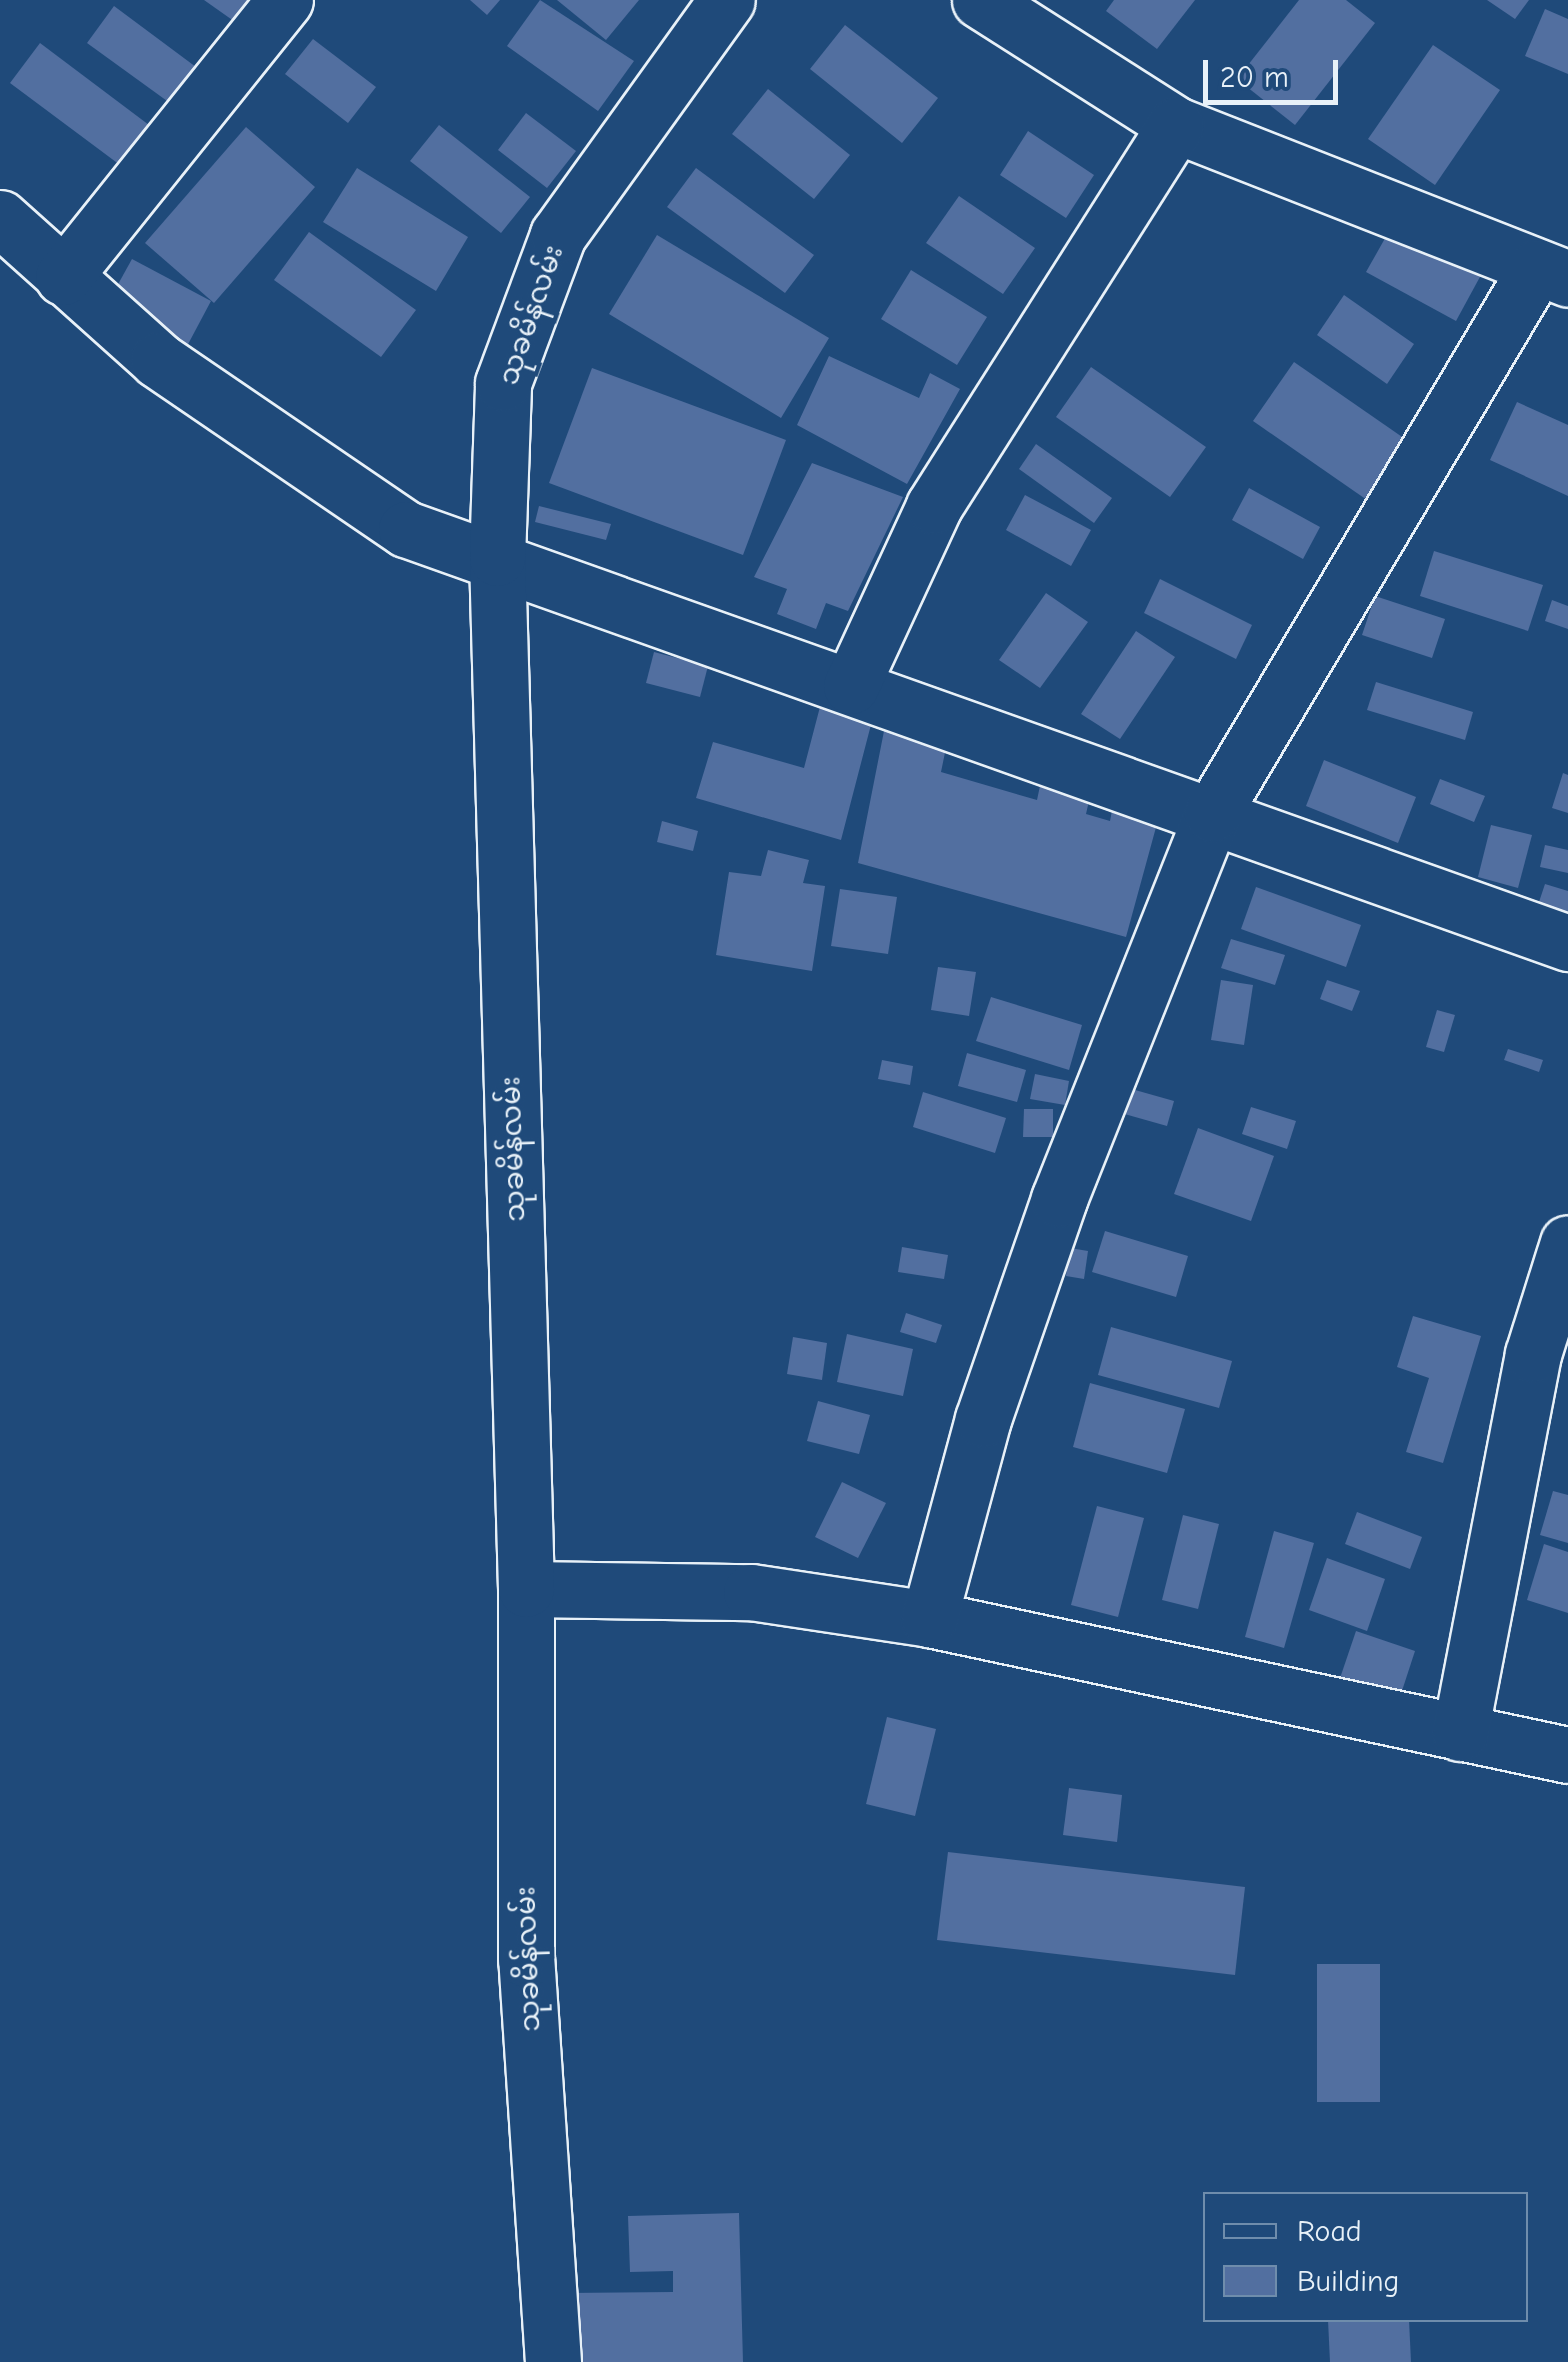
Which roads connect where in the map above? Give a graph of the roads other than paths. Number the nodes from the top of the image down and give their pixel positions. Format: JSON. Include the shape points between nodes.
{"nodes":[{"id":1,"x":285,"y":0,"type":"edge"},
{"id":2,"x":727,"y":0,"type":"edge"},
{"id":3,"x":980,"y":0,"type":"edge"},
{"id":4,"x":1176,"y":124,"type":"junction"},
{"id":5,"x":0,"y":218,"type":"edge"},
{"id":6,"x":1552,"y":273,"type":"edge"},
{"id":7,"x":64,"y":278,"type":"junction"},
{"id":8,"x":497,"y":558,"type":"junction"},
{"id":9,"x":851,"y":686,"type":"junction"},
{"id":10,"x":1212,"y":814,"type":"junction"},
{"id":11,"x":1568,"y":943,"type":"edge"},
{"id":12,"x":1568,"y":1243,"type":"edge"},
{"id":13,"x":526,"y":1589,"type":"junction"},
{"id":14,"x":929,"y":1619,"type":"junction"},
{"id":15,"x":1460,"y":1733,"type":"junction"},
{"id":16,"x":1568,"y":1756,"type":"edge"},
{"id":17,"x":553,"y":2362,"type":"edge"}],
"edges":[{"from":1,"to":7,"type":"street"},
{"from":2,"to":8,"type":"street","name":"သုခမိန်လမ်း","via":[[558,235],[503,382]]},
{"from":3,"to":4,"type":"street"},
{"from":4,"to":6,"type":"street"},
{"from":4,"to":9,"type":"street","via":[[934,506]]},
{"from":5,"to":7,"type":"street"},
{"from":6,"to":10,"type":"street"},
{"from":7,"to":8,"type":"street","via":[[158,360],[315,474],[406,528]]},
{"from":8,"to":9,"type":"street"},
{"from":8,"to":13,"type":"street","name":"သုခမိန်လမ်း"},
{"from":9,"to":10,"type":"street"},
{"from":10,"to":11,"type":"street"},
{"from":10,"to":14,"type":"street","via":[[1059,1199],[983,1418]]},
{"from":12,"to":15,"type":"street","via":[[1533,1354]]},
{"from":13,"to":14,"type":"street","via":[[750,1592]]},
{"from":13,"to":17,"type":"street","name":"သုခမိန်လမ်း","via":[[526,1959]]},
{"from":14,"to":15,"type":"street"},
{"from":15,"to":16,"type":"street"}]}
